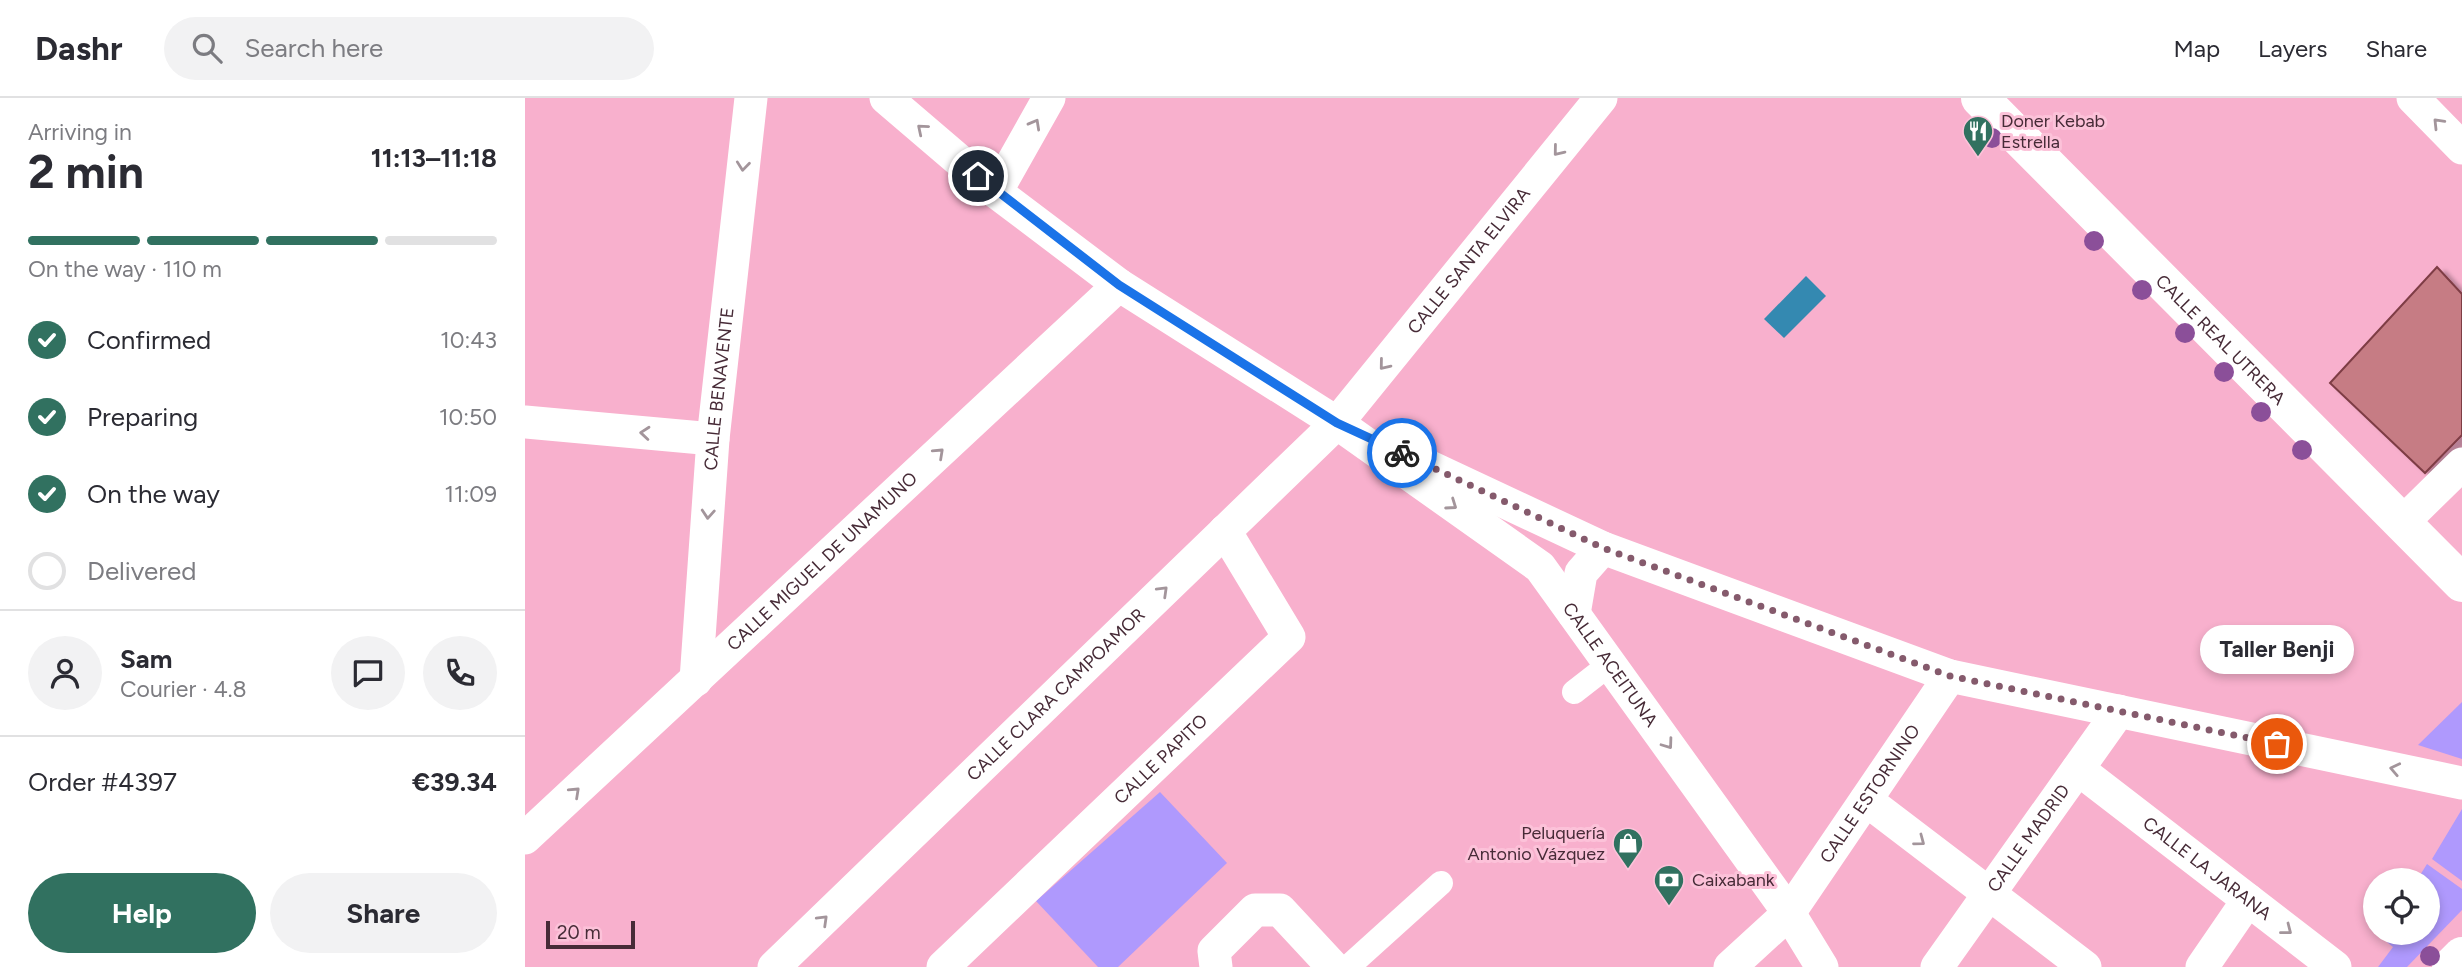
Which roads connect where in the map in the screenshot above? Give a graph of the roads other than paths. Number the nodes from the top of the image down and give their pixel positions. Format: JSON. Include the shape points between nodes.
{"nodes":[{"id":1,"x":751,"y":98,"type":"edge"},
{"id":2,"x":886,"y":98,"type":"edge"},
{"id":3,"x":1049,"y":98,"type":"edge"},
{"id":4,"x":1601,"y":98,"type":"edge"},
{"id":5,"x":1980,"y":98,"type":"edge"},
{"id":6,"x":2413,"y":98,"type":"edge"},
{"id":7,"x":2462,"y":148,"type":"edge"},
{"id":8,"x":996,"y":192,"type":"junction"},
{"id":9,"x":1119,"y":285,"type":"junction"},
{"id":10,"x":525,"y":422,"type":"edge"},
{"id":11,"x":1337,"y":423,"type":"junction"},
{"id":12,"x":713,"y":439,"type":"junction"},
{"id":13,"x":2462,"y":464,"type":"edge"},
{"id":14,"x":2402,"y":523,"type":"junction"},
{"id":15,"x":1226,"y":531,"type":"junction"},
{"id":16,"x":1603,"y":548,"type":"junction"},
{"id":17,"x":2462,"y":583,"type":"edge"},
{"id":18,"x":1574,"y":614,"type":"junction"},
{"id":19,"x":1610,"y":664,"type":"junction"},
{"id":20,"x":1950,"y":676,"type":"junction"},
{"id":21,"x":696,"y":680,"type":"junction"},
{"id":22,"x":1574,"y":692,"type":"dead end"},
{"id":23,"x":2119,"y":711,"type":"junction"},
{"id":24,"x":2078,"y":769,"type":"junction"},
{"id":25,"x":2462,"y":783,"type":"edge"},
{"id":26,"x":1866,"y":800,"type":"junction"},
{"id":27,"x":525,"y":838,"type":"edge"},
{"id":28,"x":1441,"y":883,"type":"dead end"},
{"id":29,"x":1989,"y":893,"type":"junction"},
{"id":30,"x":2248,"y":900,"type":"junction"},
{"id":31,"x":1789,"y":913,"type":"junction"},
{"id":32,"x":2462,"y":956,"type":"edge"},
{"id":33,"x":774,"y":967,"type":"edge"},
{"id":34,"x":943,"y":967,"type":"edge"},
{"id":35,"x":1216,"y":967,"type":"edge"},
{"id":36,"x":1333,"y":967,"type":"edge"},
{"id":37,"x":1349,"y":967,"type":"edge"},
{"id":38,"x":1730,"y":967,"type":"edge"},
{"id":39,"x":1822,"y":967,"type":"edge"},
{"id":40,"x":1937,"y":967,"type":"edge"},
{"id":41,"x":2085,"y":967,"type":"edge"},
{"id":42,"x":2202,"y":967,"type":"edge"},
{"id":43,"x":2335,"y":967,"type":"edge"},
{"id":44,"x":2452,"y":967,"type":"edge"}],
"edges":[{"from":1,"to":12,"type":"street","name":"CALLE BENAVENTE","one_way":true},
{"from":8,"to":2,"type":"street","one_way":true},
{"from":8,"to":3,"type":"street","one_way":true},
{"from":4,"to":11,"type":"street","name":"CALLE SANTA ELVIRA","one_way":true},
{"from":5,"to":14,"type":"street","name":"CALLE REAL UTRERA"},
{"from":7,"to":6,"type":"street","one_way":true},
{"from":8,"to":9,"type":"street"},
{"from":9,"to":11,"type":"street"},
{"from":21,"to":9,"type":"street","name":"CALLE MIGUEL DE UNAMUNO","one_way":true},
{"from":12,"to":10,"type":"street","one_way":true},
{"from":11,"to":15,"type":"street","name":"CALLE CLARA CAMPOAMOR"},
{"from":11,"to":16,"type":"street"},
{"from":11,"to":18,"type":"street","name":"CALLE ACEITUNA","one_way":true,"via":[[1540,567]]},
{"from":12,"to":21,"type":"street","name":"CALLE BENAVENTE","one_way":true},
{"from":13,"to":14,"type":"street"},
{"from":14,"to":17,"type":"street","name":"CALLE REAL UTRERA"},
{"from":33,"to":15,"type":"street","name":"CALLE CLARA CAMPOAMOR","one_way":true},
{"from":15,"to":34,"type":"street","name":"CALLE PAPITO","via":[[1295,643]]},
{"from":16,"to":18,"type":"street","via":[[1581,573]]},
{"from":16,"to":20,"type":"street"},
{"from":18,"to":19,"type":"street","name":"CALLE ACEITUNA"},
{"from":19,"to":22,"type":"street"},
{"from":19,"to":31,"type":"street","name":"CALLE ACEITUNA","one_way":true},
{"from":20,"to":23,"type":"street"},
{"from":20,"to":26,"type":"street","name":"CALLE ESTORNINO"},
{"from":27,"to":21,"type":"street","name":"CALLE MIGUEL DE UNAMUNO","one_way":true},
{"from":23,"to":24,"type":"street","name":"CALLE MADRID"},
{"from":25,"to":23,"type":"street","one_way":true},
{"from":24,"to":29,"type":"street","name":"CALLE MADRID"},
{"from":24,"to":30,"type":"street","name":"CALLE LA JARANA"},
{"from":26,"to":29,"type":"street","one_way":true},
{"from":26,"to":31,"type":"street","name":"CALLE ESTORNINO"},
{"from":28,"to":37,"type":"street"},
{"from":29,"to":40,"type":"street","name":"CALLE MADRID"},
{"from":29,"to":41,"type":"street"},
{"from":30,"to":42,"type":"street"},
{"from":30,"to":43,"type":"street","name":"CALLE LA JARANA","one_way":true},
{"from":31,"to":38,"type":"street","name":"CALLE ESTORNINO"},
{"from":31,"to":39,"type":"street","name":"CALLE ACEITUNA"},
{"from":32,"to":44,"type":"street"},
{"from":35,"to":36,"type":"street","via":[[1214,951],[1255,910],[1280,910]]}]}
